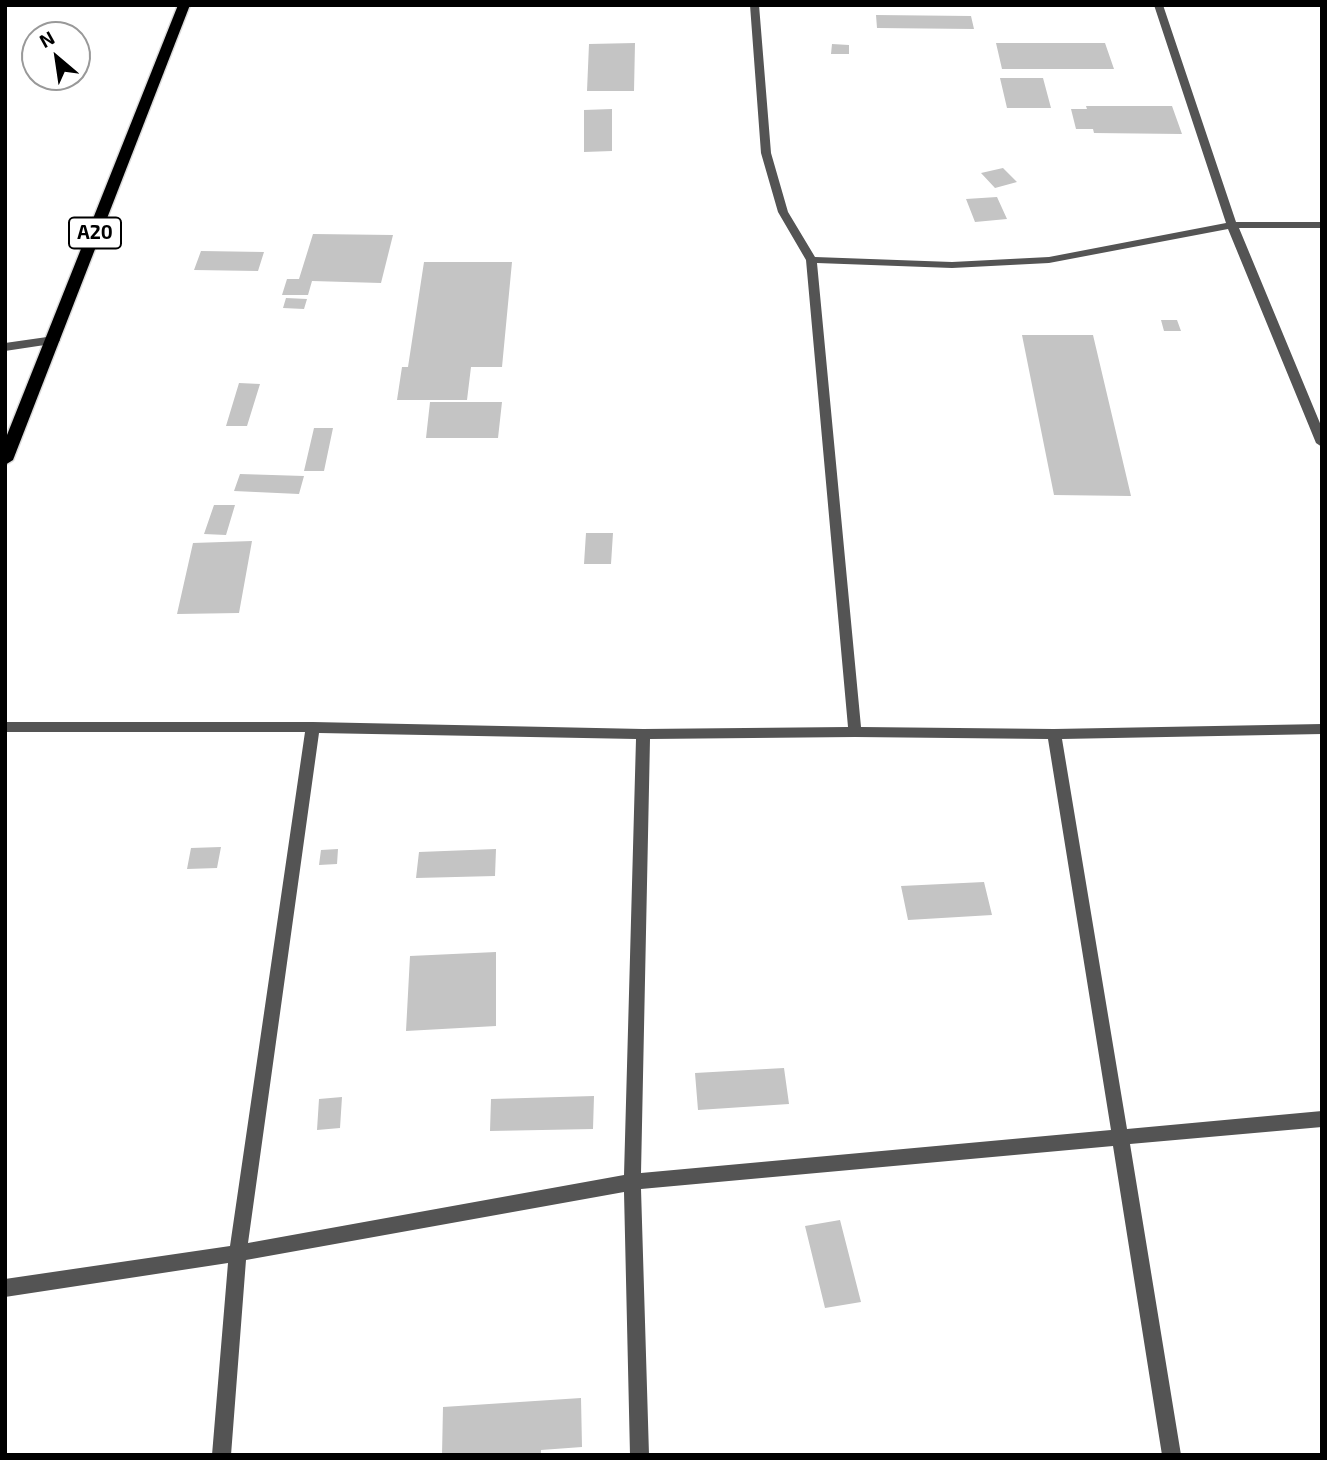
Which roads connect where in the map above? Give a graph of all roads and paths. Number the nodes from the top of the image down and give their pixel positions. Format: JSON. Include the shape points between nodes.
{"nodes":[{"id":1,"x":184,"y":5,"type":"edge"},
{"id":2,"x":754,"y":5,"type":"edge"},
{"id":3,"x":1158,"y":5,"type":"edge"},
{"id":4,"x":1232,"y":225,"type":"junction"},
{"id":5,"x":1322,"y":225,"type":"edge"},
{"id":6,"x":811,"y":260,"type":"junction"},
{"id":7,"x":54,"y":340,"type":"junction"},
{"id":8,"x":5,"y":347,"type":"edge"},
{"id":9,"x":1322,"y":443,"type":"edge"},
{"id":10,"x":5,"y":460,"type":"edge"},
{"id":11,"x":5,"y":727,"type":"edge"},
{"id":12,"x":313,"y":727,"type":"junction"},
{"id":13,"x":1322,"y":729,"type":"edge"},
{"id":14,"x":855,"y":732,"type":"junction"},
{"id":15,"x":643,"y":734,"type":"junction"},
{"id":16,"x":1054,"y":734,"type":"junction"},
{"id":17,"x":1322,"y":1119,"type":"edge"},
{"id":18,"x":1119,"y":1137,"type":"junction"},
{"id":19,"x":632,"y":1182,"type":"junction"},
{"id":20,"x":237,"y":1253,"type":"junction"},
{"id":21,"x":5,"y":1288,"type":"edge"},
{"id":22,"x":221,"y":1455,"type":"edge"},
{"id":23,"x":640,"y":1455,"type":"edge"},
{"id":24,"x":1172,"y":1455,"type":"edge"}],
"edges":[{"from":1,"to":7,"type":"main road","number":"A20"},
{"from":2,"to":6,"type":"street","via":[[766,153],[783,212]]},
{"from":3,"to":4,"type":"street"},
{"from":4,"to":5,"type":"street"},
{"from":4,"to":6,"type":"street","via":[[1049,260],[952,265]]},
{"from":4,"to":9,"type":"street"},
{"from":6,"to":14,"type":"street"},
{"from":7,"to":8,"type":"street"},
{"from":7,"to":10,"type":"main road","number":"A20"},
{"from":11,"to":12,"type":"street"},
{"from":12,"to":15,"type":"street"},
{"from":12,"to":20,"type":"street"},
{"from":13,"to":16,"type":"street"},
{"from":14,"to":15,"type":"street"},
{"from":14,"to":16,"type":"street"},
{"from":15,"to":19,"type":"street"},
{"from":16,"to":18,"type":"street"},
{"from":17,"to":18,"type":"street"},
{"from":18,"to":19,"type":"street"},
{"from":18,"to":24,"type":"street"},
{"from":19,"to":20,"type":"street"},
{"from":19,"to":23,"type":"street"},
{"from":20,"to":21,"type":"street"},
{"from":20,"to":22,"type":"street"}]}
